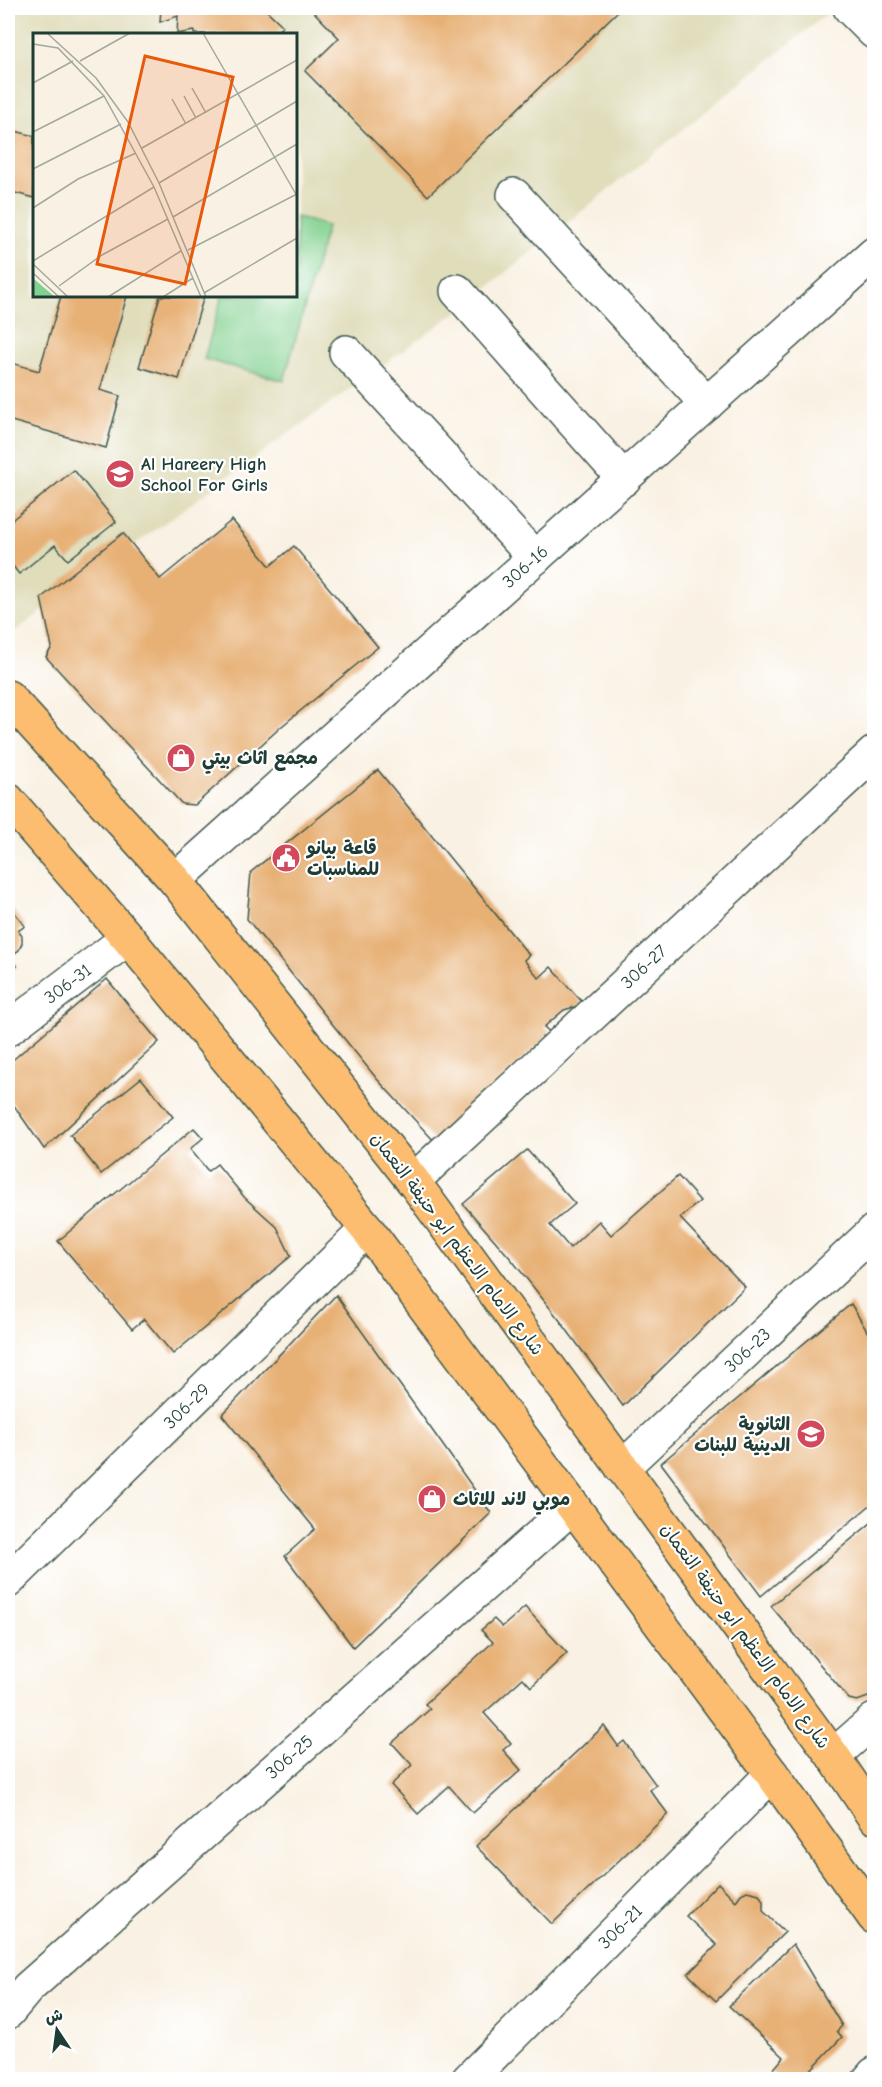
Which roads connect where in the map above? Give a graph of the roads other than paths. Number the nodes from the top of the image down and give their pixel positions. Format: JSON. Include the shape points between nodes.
{"nodes":[{"id":1,"x":850,"y":8,"type":"edge"},
{"id":2,"x":874,"y":32,"type":"edge"},
{"id":3,"x":514,"y":195,"type":"dead end"},
{"id":4,"x":874,"y":254,"type":"edge"},
{"id":5,"x":457,"y":291,"type":"dead end"},
{"id":6,"x":346,"y":352,"type":"dead end"},
{"id":7,"x":707,"y":404,"type":"junction"},
{"id":8,"x":624,"y":478,"type":"junction"},
{"id":9,"x":535,"y":558,"type":"junction"},
{"id":10,"x":8,"y":697,"type":"edge"},
{"id":11,"x":874,"y":753,"type":"edge"},
{"id":12,"x":8,"y":800,"type":"edge"},
{"id":13,"x":175,"y":880,"type":"junction"},
{"id":14,"x":128,"y":938,"type":"junction"},
{"id":15,"x":8,"y":1029,"type":"edge"},
{"id":16,"x":413,"y":1181,"type":"junction"},
{"id":17,"x":367,"y":1229,"type":"junction"},
{"id":18,"x":874,"y":1231,"type":"edge"},
{"id":19,"x":622,"y":1468,"type":"junction"},
{"id":20,"x":573,"y":1506,"type":"junction"},
{"id":21,"x":8,"y":1581,"type":"edge"},
{"id":22,"x":874,"y":1720,"type":"edge"},
{"id":23,"x":833,"y":1756,"type":"junction"},
{"id":24,"x":772,"y":1774,"type":"junction"},
{"id":25,"x":874,"y":1817,"type":"edge"},
{"id":26,"x":874,"y":1917,"type":"edge"},
{"id":27,"x":8,"y":2012,"type":"edge"},
{"id":28,"x":874,"y":2074,"type":"edge"},
{"id":29,"x":468,"y":2079,"type":"edge"},
{"id":30,"x":869,"y":2079,"type":"edge"}],
"edges":[{"from":1,"to":2,"type":"street"},
{"from":3,"to":7,"type":"street"},
{"from":4,"to":7,"type":"street","name":"306-16"},
{"from":5,"to":8,"type":"street"},
{"from":6,"to":9,"type":"street"},
{"from":7,"to":8,"type":"street","name":"306-16"},
{"from":8,"to":9,"type":"street","name":"306-16"},
{"from":9,"to":13,"type":"street","name":"306-16"},
{"from":10,"to":13,"type":"main road","name":"شارع الامام الاعظم ابو حنيفة النعمان"},
{"from":11,"to":16,"type":"street","name":"306-27"},
{"from":12,"to":14,"type":"main road"},
{"from":13,"to":16,"type":"main road","name":"شارع الامام الاعظم ابو حنيفة النعمان"},
{"from":14,"to":15,"type":"street","name":"306-31"},
{"from":14,"to":17,"type":"main road"},
{"from":16,"to":19,"type":"main road","name":"شارع الامام الاعظم ابو حنيفة النعمان"},
{"from":17,"to":20,"type":"main road"},
{"from":17,"to":21,"type":"street","name":"306-29"},
{"from":18,"to":19,"type":"street","name":"306-23"},
{"from":19,"to":23,"type":"main road","name":"شارع الامام الاعظم ابو حنيفة النعمان"},
{"from":20,"to":24,"type":"main road"},
{"from":20,"to":27,"type":"street","name":"306-25","via":[[28,1989]]},
{"from":22,"to":23,"type":"street"},
{"from":23,"to":25,"type":"main road","name":"شارع الامام الاعظم ابو حنيفة النعمان"},
{"from":24,"to":26,"type":"main road"},
{"from":24,"to":29,"type":"street","name":"306-21"},
{"from":28,"to":30,"type":"street"}]}
